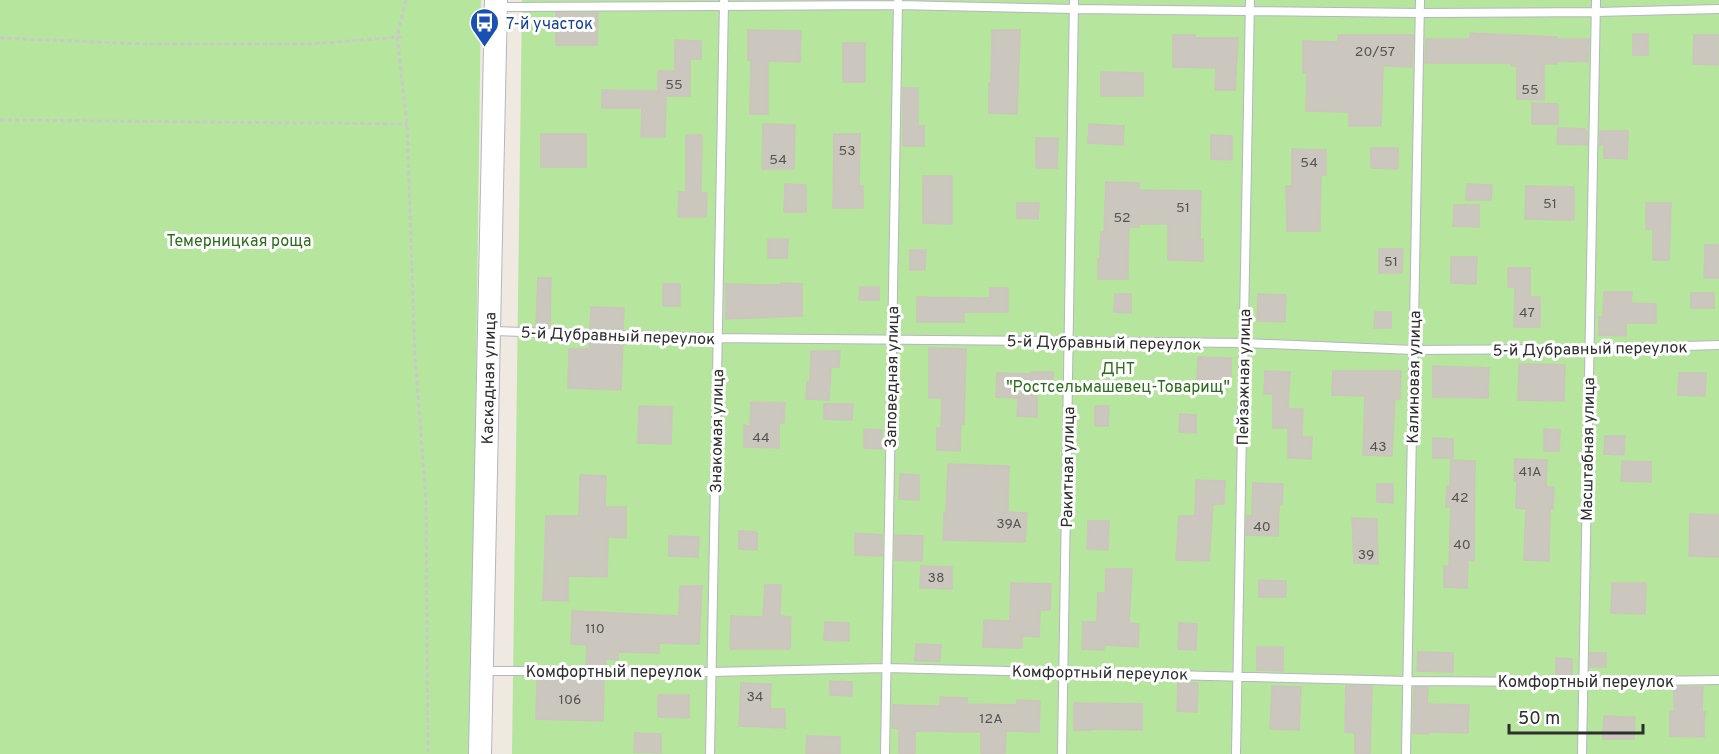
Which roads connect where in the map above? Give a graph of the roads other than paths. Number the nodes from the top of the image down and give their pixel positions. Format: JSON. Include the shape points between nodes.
{"nodes":[{"id":1,"x":1250,"y":0,"type":"edge"},
{"id":2,"x":1420,"y":0,"type":"edge"},
{"id":3,"x":1596,"y":0,"type":"edge"},
{"id":4,"x":724,"y":2,"type":"edge"},
{"id":5,"x":898,"y":2,"type":"edge"},
{"id":6,"x":496,"y":4,"type":"edge"},
{"id":7,"x":1074,"y":4,"type":"edge"},
{"id":8,"x":1719,"y":9,"type":"edge"},
{"id":9,"x":1250,"y":10,"type":"junction"},
{"id":10,"x":1596,"y":12,"type":"junction"},
{"id":11,"x":1420,"y":13,"type":"junction"},
{"id":12,"x":489,"y":331,"type":"junction"},
{"id":13,"x":718,"y":338,"type":"junction"},
{"id":14,"x":892,"y":340,"type":"junction"},
{"id":15,"x":1069,"y":341,"type":"junction"},
{"id":16,"x":1244,"y":343,"type":"junction"},
{"id":17,"x":1719,"y":345,"type":"edge"},
{"id":18,"x":1589,"y":349,"type":"junction"},
{"id":19,"x":1414,"y":350,"type":"junction"},
{"id":20,"x":886,"y":668,"type":"junction"},
{"id":21,"x":481,"y":671,"type":"junction"},
{"id":22,"x":1063,"y":671,"type":"junction"},
{"id":23,"x":711,"y":672,"type":"junction"},
{"id":24,"x":1238,"y":676,"type":"junction"},
{"id":25,"x":1719,"y":680,"type":"edge"},
{"id":26,"x":1408,"y":681,"type":"junction"},
{"id":27,"x":1583,"y":682,"type":"junction"},
{"id":28,"x":480,"y":754,"type":"edge"},
{"id":29,"x":710,"y":754,"type":"edge"},
{"id":30,"x":885,"y":754,"type":"edge"},
{"id":31,"x":1062,"y":754,"type":"edge"},
{"id":32,"x":1236,"y":754,"type":"edge"},
{"id":33,"x":1406,"y":754,"type":"edge"},
{"id":34,"x":1582,"y":754,"type":"edge"}],
"edges":[{"from":1,"to":9,"type":"lane","name":"Пейзажная улица"},
{"from":2,"to":11,"type":"lane","name":"Калиновая улица"},
{"from":3,"to":10,"type":"lane","name":"Масштабная улица"},
{"from":4,"to":5,"type":"lane"},
{"from":4,"to":6,"type":"lane"},
{"from":4,"to":13,"type":"lane","name":"Знакомая улица"},
{"from":5,"to":7,"type":"lane"},
{"from":5,"to":14,"type":"lane","name":"Заповедная улица"},
{"from":6,"to":12,"type":"street","name":"Каскадная улица"},
{"from":7,"to":9,"type":"lane"},
{"from":7,"to":15,"type":"lane","name":"Ракитная улица"},
{"from":8,"to":10,"type":"lane"},
{"from":9,"to":11,"type":"lane"},
{"from":9,"to":16,"type":"lane","name":"Пейзажная улица"},
{"from":10,"to":11,"type":"lane"},
{"from":10,"to":18,"type":"lane","name":"Масштабная улица"},
{"from":11,"to":19,"type":"lane","name":"Калиновая улица"},
{"from":12,"to":13,"type":"lane","name":"5-й Дубравный переулок"},
{"from":12,"to":21,"type":"street","name":"Каскадная улица"},
{"from":13,"to":14,"type":"lane","name":"5-й Дубравный переулок"},
{"from":13,"to":23,"type":"lane","name":"Знакомая улица"},
{"from":14,"to":15,"type":"lane","name":"5-й Дубравный переулок"},
{"from":14,"to":20,"type":"lane","name":"Заповедная улица"},
{"from":15,"to":16,"type":"lane","name":"5-й Дубравный переулок"},
{"from":15,"to":22,"type":"lane","name":"Ракитная улица"},
{"from":16,"to":19,"type":"lane","name":"5-й Дубравный переулок"},
{"from":16,"to":24,"type":"lane","name":"Пейзажная улица"},
{"from":17,"to":18,"type":"lane","name":"5-й Дубравный переулок"},
{"from":18,"to":19,"type":"lane","name":"5-й Дубравный переулок"},
{"from":18,"to":27,"type":"lane","name":"Масштабная улица"},
{"from":19,"to":26,"type":"lane","name":"Калиновая улица"},
{"from":20,"to":22,"type":"lane","name":"Комфортный переулок"},
{"from":20,"to":23,"type":"lane","name":"Комфортный переулок"},
{"from":20,"to":30,"type":"lane","name":"Заповедная улица"},
{"from":21,"to":23,"type":"lane","name":"Комфортный переулок"},
{"from":21,"to":28,"type":"street","name":"Каскадная улица"},
{"from":22,"to":24,"type":"lane","name":"Комфортный переулок"},
{"from":22,"to":31,"type":"lane","name":"Ракитная улица"},
{"from":23,"to":29,"type":"lane","name":"Знакомая улица"},
{"from":24,"to":26,"type":"lane","name":"Комфортный переулок"},
{"from":24,"to":32,"type":"lane","name":"Пейзажная улица"},
{"from":25,"to":27,"type":"lane","name":"Комфортный переулок"},
{"from":26,"to":27,"type":"lane","name":"Комфортный переулок"},
{"from":26,"to":33,"type":"lane","name":"Калиновая улица"},
{"from":27,"to":34,"type":"lane","name":"Масштабная улица"}]}
